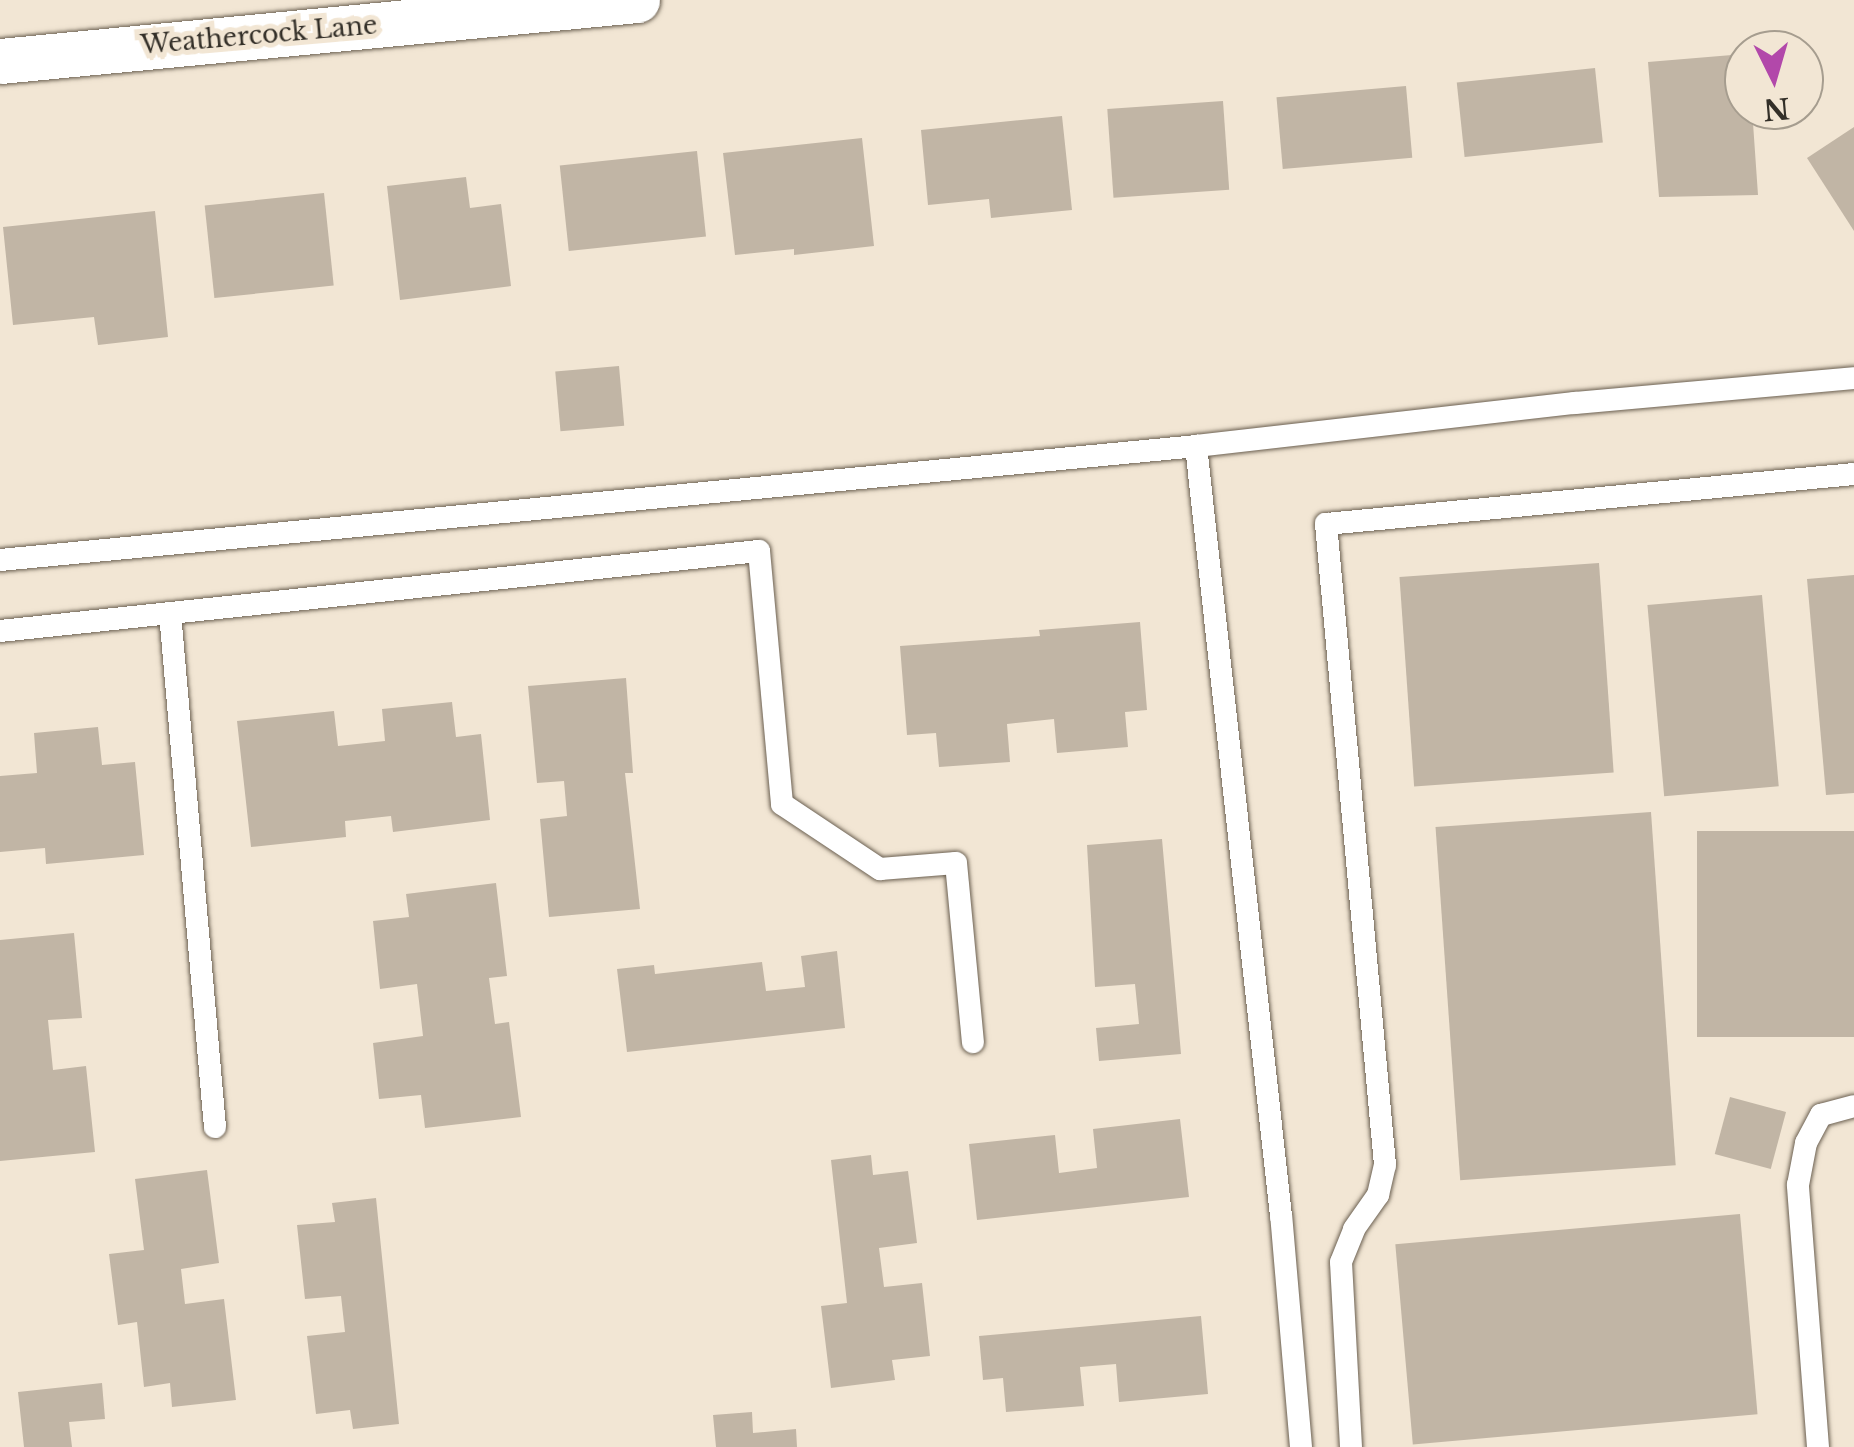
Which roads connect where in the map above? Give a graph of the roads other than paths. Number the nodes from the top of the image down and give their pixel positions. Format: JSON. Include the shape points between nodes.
{"nodes":[{"id":1,"x":637,"y":0,"type":"edge"},
{"id":2,"x":0,"y":61,"type":"edge"},
{"id":3,"x":1854,"y":378,"type":"edge"},
{"id":4,"x":1196,"y":446,"type":"junction"},
{"id":5,"x":1854,"y":474,"type":"edge"},
{"id":6,"x":0,"y":560,"type":"edge"},
{"id":7,"x":170,"y":613,"type":"junction"},
{"id":8,"x":0,"y":632,"type":"edge"},
{"id":9,"x":973,"y":1042,"type":"dead end"},
{"id":10,"x":1854,"y":1106,"type":"edge"},
{"id":11,"x":215,"y":1127,"type":"dead end"},
{"id":12,"x":1301,"y":1447,"type":"edge"},
{"id":13,"x":1352,"y":1447,"type":"edge"},
{"id":14,"x":1818,"y":1447,"type":"edge"}],
"edges":[{"from":1,"to":2,"type":"street","name":"Weathercock Lane"},
{"from":3,"to":4,"type":"lane"},
{"from":4,"to":6,"type":"lane"},
{"from":4,"to":12,"type":"lane"},
{"from":5,"to":13,"type":"lane","via":[[1326,524],[1385,1165],[1378,1194],[1341,1262]]},
{"from":7,"to":8,"type":"lane"},
{"from":7,"to":9,"type":"lane","via":[[759,551],[782,804],[880,869],[956,863]]},
{"from":7,"to":11,"type":"lane"},
{"from":10,"to":14,"type":"lane","via":[[1821,1115],[1806,1143],[1798,1184]]}]}
